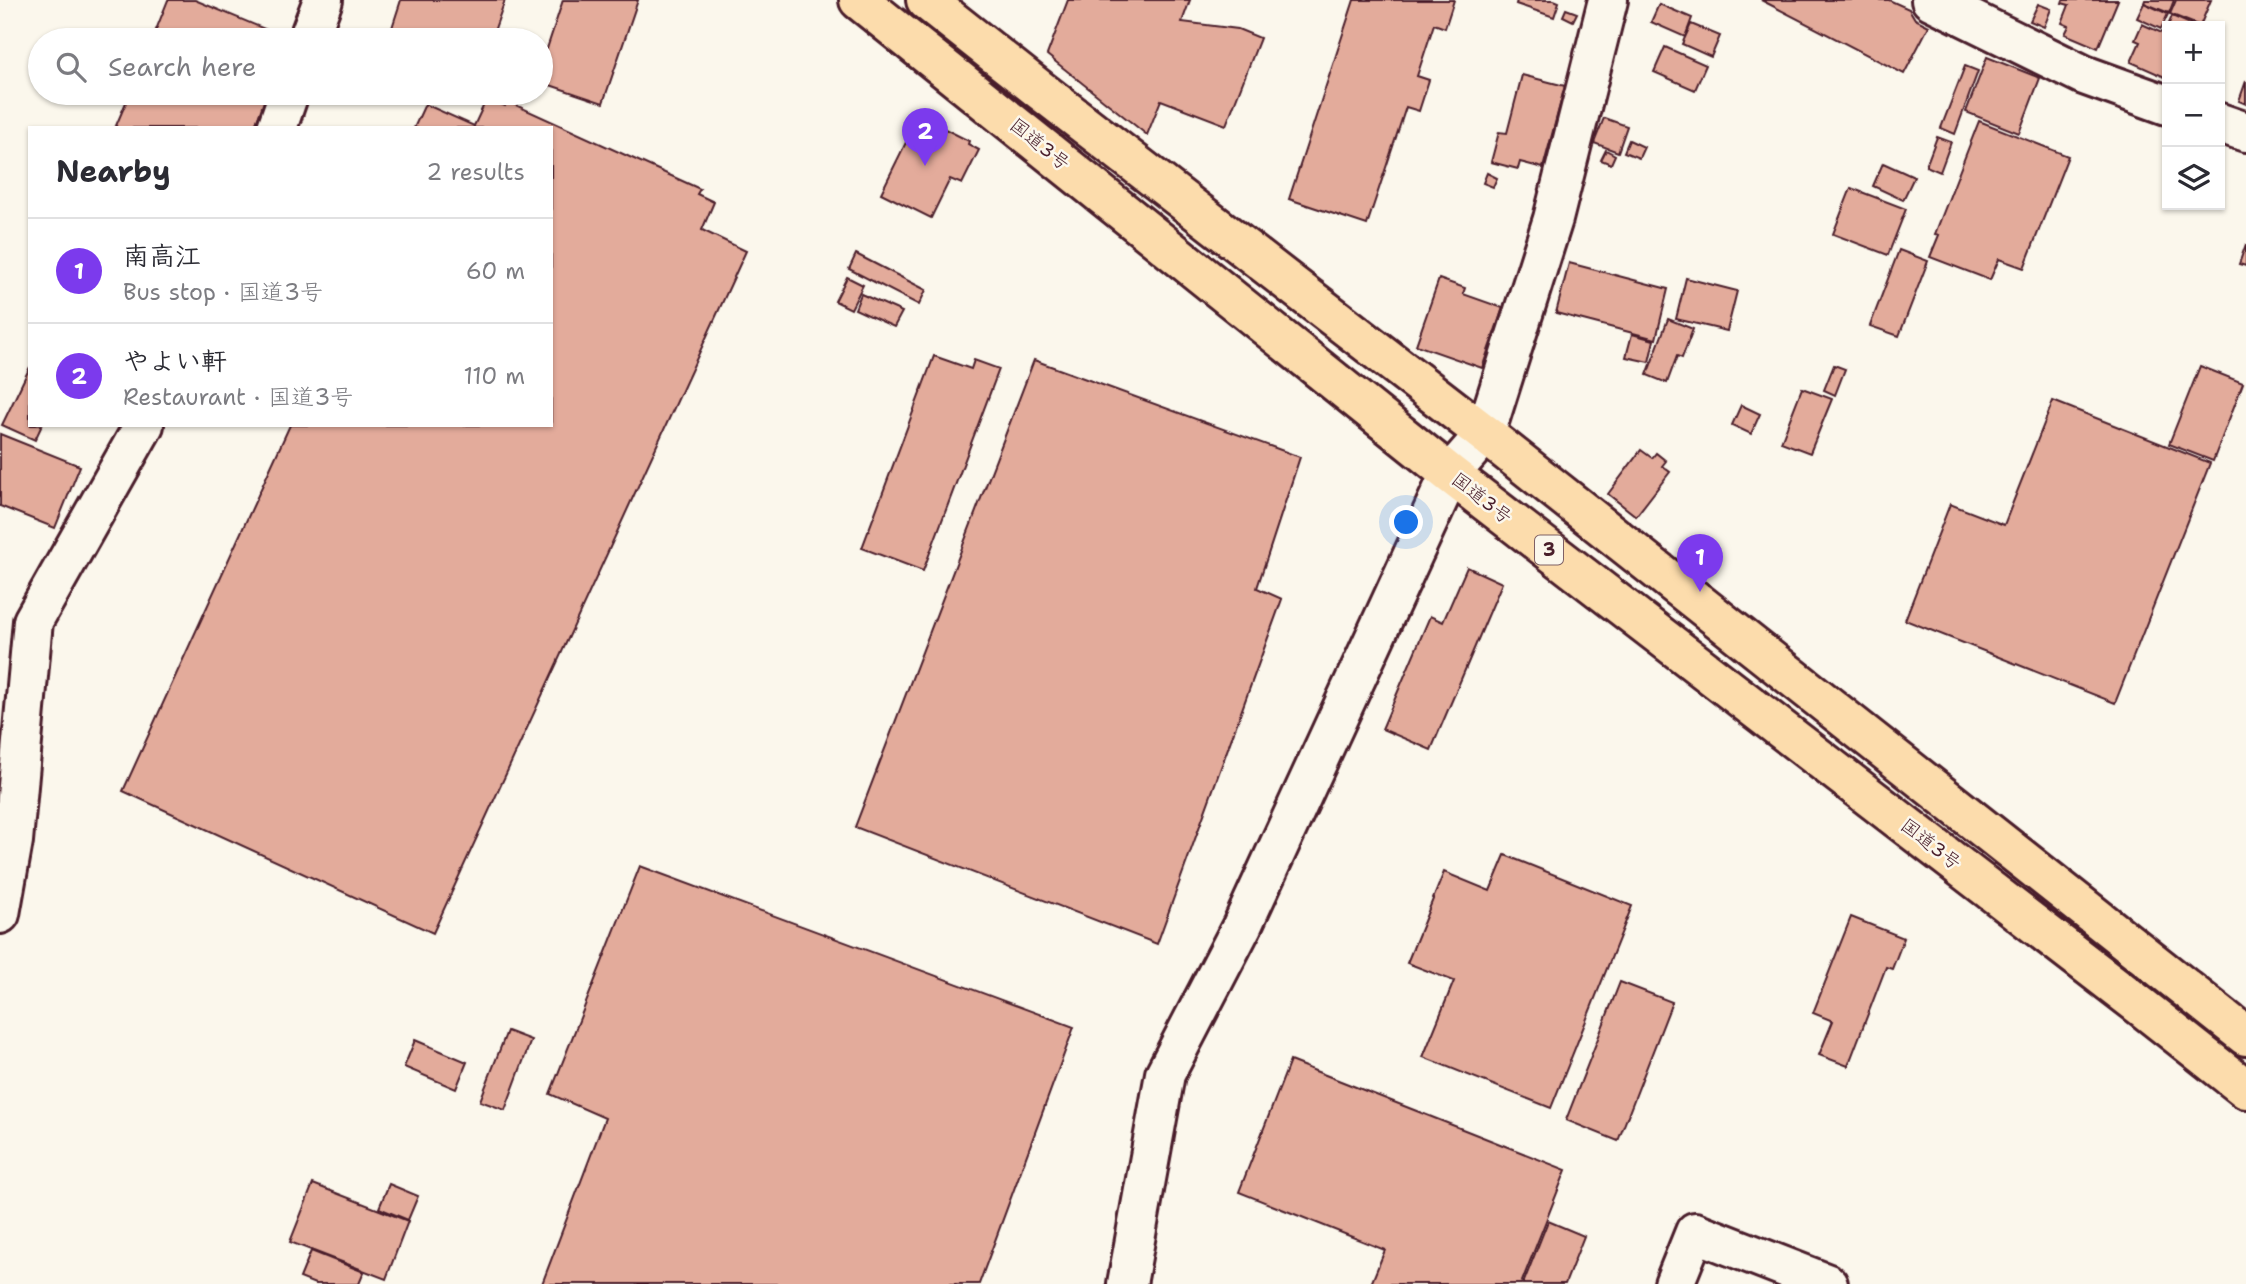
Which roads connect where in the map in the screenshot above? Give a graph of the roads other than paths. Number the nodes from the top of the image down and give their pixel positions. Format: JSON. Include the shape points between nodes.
{"nodes":[{"id":1,"x":323,"y":0,"type":"edge"},
{"id":2,"x":859,"y":0,"type":"edge"},
{"id":3,"x":926,"y":0,"type":"edge"},
{"id":4,"x":1608,"y":0,"type":"edge"},
{"id":5,"x":1931,"y":0,"type":"edge"},
{"id":6,"x":312,"y":28,"type":"edge"},
{"id":7,"x":2162,"y":103,"type":"edge"},
{"id":8,"x":285,"y":105,"type":"edge"},
{"id":9,"x":2225,"y":125,"type":"edge"},
{"id":10,"x":278,"y":126,"type":"edge"},
{"id":11,"x":2246,"y":132,"type":"edge"},
{"id":12,"x":143,"y":427,"type":"edge"},
{"id":13,"x":1485,"y":434,"type":"junction"},
{"id":14,"x":1450,"y":474,"type":"junction"},
{"id":15,"x":0,"y":914,"type":"edge"},
{"id":16,"x":2246,"y":1036,"type":"edge"},
{"id":17,"x":2246,"y":1089,"type":"edge"},
{"id":18,"x":1127,"y":1284,"type":"edge"},
{"id":19,"x":1674,"y":1284,"type":"edge"},
{"id":20,"x":1828,"y":1284,"type":"edge"}],
"edges":[{"from":1,"to":6,"type":"street"},
{"from":2,"to":14,"type":"highway","name":"国道3号","number":"3"},
{"from":3,"to":13,"type":"highway"},
{"from":4,"to":13,"type":"street","via":[[1553,219]]},
{"from":5,"to":7,"type":"street","via":[[2084,75]]},
{"from":8,"to":10,"type":"street"},
{"from":9,"to":11,"type":"street"},
{"from":12,"to":15,"type":"street","via":[[33,621],[13,841]]},
{"from":13,"to":14,"type":"street"},
{"from":13,"to":16,"type":"highway"},
{"from":14,"to":17,"type":"highway","name":"国道3号","number":"3"},
{"from":14,"to":18,"type":"street","via":[[1242,926],[1165,1074]]},
{"from":19,"to":20,"type":"street","via":[[1695,1233]]}]}
